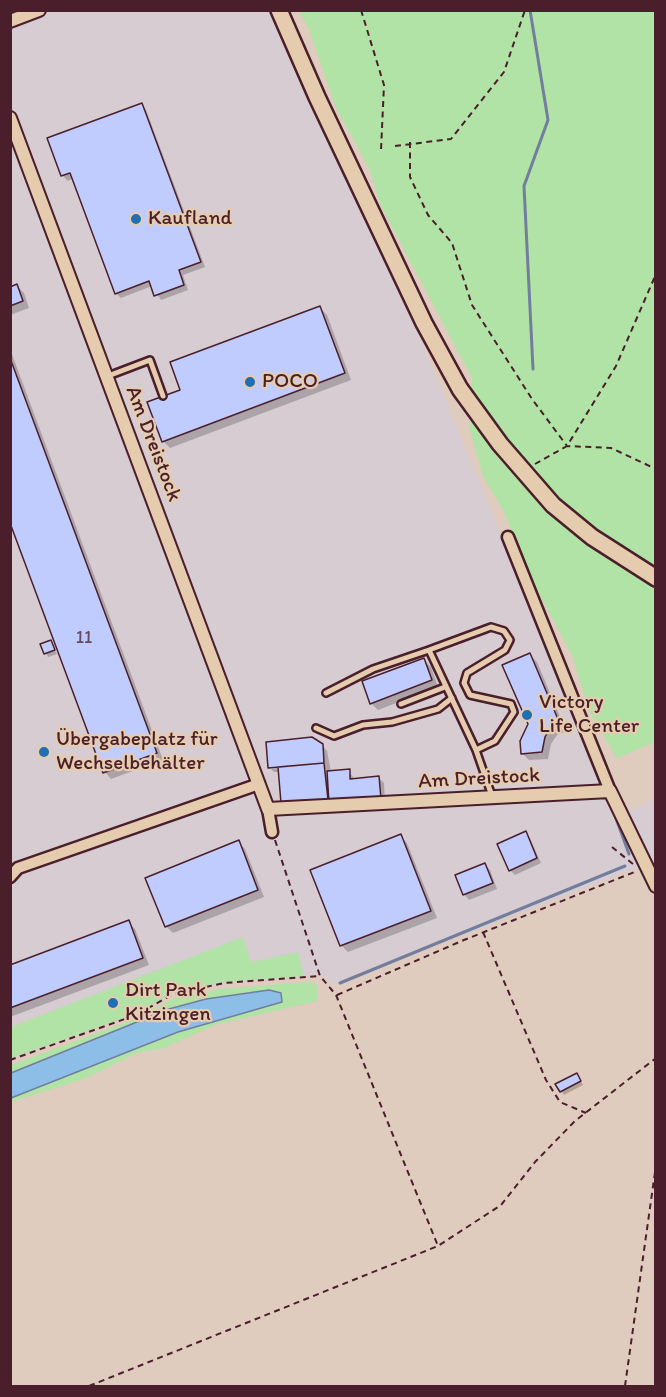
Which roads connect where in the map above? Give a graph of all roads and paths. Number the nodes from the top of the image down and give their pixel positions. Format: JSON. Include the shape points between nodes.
{"nodes":[{"id":1,"x":39,"y":10,"type":"edge"},
{"id":2,"x":279,"y":10,"type":"edge"},
{"id":3,"x":361,"y":10,"type":"edge"},
{"id":4,"x":525,"y":10,"type":"edge"},
{"id":5,"x":10,"y":21,"type":"edge"},
{"id":6,"x":10,"y":118,"type":"edge"},
{"id":7,"x":13,"y":132,"type":"edge"},
{"id":8,"x":410,"y":142,"type":"junction"},
{"id":9,"x":395,"y":146,"type":"dead end"},
{"id":10,"x":381,"y":150,"type":"dead end"},
{"id":11,"x":656,"y":274,"type":"edge"},
{"id":12,"x":106,"y":376,"type":"junction"},
{"id":13,"x":163,"y":396,"type":"dead end"},
{"id":14,"x":567,"y":447,"type":"junction"},
{"id":15,"x":656,"y":469,"type":"edge"},
{"id":16,"x":521,"y":470,"type":"junction"},
{"id":17,"x":508,"y":537,"type":"dead end"},
{"id":18,"x":656,"y":578,"type":"edge"},
{"id":19,"x":429,"y":650,"type":"junction"},
{"id":20,"x":445,"y":687,"type":"junction"},
{"id":21,"x":326,"y":693,"type":"dead end"},
{"id":22,"x":452,"y":698,"type":"junction"},
{"id":23,"x":401,"y":704,"type":"dead end"},
{"id":24,"x":316,"y":728,"type":"dead end"},
{"id":25,"x":476,"y":750,"type":"junction"},
{"id":26,"x":258,"y":784,"type":"junction"},
{"id":27,"x":610,"y":791,"type":"junction"},
{"id":28,"x":493,"y":798,"type":"junction"},
{"id":29,"x":268,"y":809,"type":"junction"},
{"id":30,"x":272,"y":832,"type":"joint"},
{"id":31,"x":612,"y":847,"type":"dead end"},
{"id":32,"x":10,"y":877,"type":"edge"},
{"id":33,"x":656,"y":886,"type":"edge"},
{"id":34,"x":483,"y":932,"type":"junction"},
{"id":35,"x":320,"y":976,"type":"junction"},
{"id":36,"x":336,"y":995,"type":"junction"},
{"id":37,"x":656,"y":1058,"type":"edge"},
{"id":38,"x":10,"y":1060,"type":"edge"},
{"id":39,"x":586,"y":1113,"type":"junction"},
{"id":40,"x":656,"y":1165,"type":"edge"},
{"id":41,"x":438,"y":1246,"type":"junction"},
{"id":42,"x":89,"y":1386,"type":"edge"},
{"id":43,"x":625,"y":1386,"type":"edge"}],
"edges":[{"from":1,"to":5,"type":"street"},
{"from":2,"to":16,"type":"main road","via":[[429,333],[460,389]]},
{"from":3,"to":10,"type":"path","via":[[384,85]]},
{"from":4,"to":8,"type":"path","via":[[504,72],[451,139]]},
{"from":6,"to":7,"type":"street","name":"Am Dreistock"},
{"from":7,"to":12,"type":"street","name":"Am Dreistock"},
{"from":8,"to":9,"type":"path"},
{"from":8,"to":14,"type":"path","via":[[410,177],[428,214],[452,243],[472,305]]},
{"from":11,"to":14,"type":"path","via":[[616,366]]},
{"from":12,"to":13,"type":"lane","via":[[150,360]]},
{"from":12,"to":26,"type":"street","name":"Am Dreistock"},
{"from":14,"to":15,"type":"path","via":[[611,448]]},
{"from":14,"to":16,"type":"path"},
{"from":16,"to":18,"type":"main road","via":[[553,505],[592,537]]},
{"from":17,"to":27,"type":"street"},
{"from":19,"to":20,"type":"lane"},
{"from":19,"to":21,"type":"lane","via":[[373,669]]},
{"from":19,"to":25,"type":"lane","via":[[491,627],[504,631],[510,640],[505,650],[467,674],[464,683],[470,695],[511,704],[514,712],[495,741]]},
{"from":20,"to":22,"type":"lane"},
{"from":20,"to":23,"type":"lane"},
{"from":22,"to":24,"type":"lane","via":[[438,709],[392,722],[363,725],[334,736]]},
{"from":22,"to":25,"type":"lane"},
{"from":25,"to":28,"type":"lane"},
{"from":26,"to":29,"type":"street","name":"Am Dreistock"},
{"from":26,"to":32,"type":"street","via":[[18,868]]},
{"from":27,"to":28,"type":"street","name":"Am Dreistock"},
{"from":27,"to":33,"type":"street"},
{"from":28,"to":29,"type":"street","name":"Am Dreistock"},
{"from":29,"to":30,"type":"street"},
{"from":30,"to":35,"type":"path"},
{"from":31,"to":34,"type":"path","via":[[640,870]]},
{"from":34,"to":36,"type":"path"},
{"from":34,"to":39,"type":"path","via":[[546,1080],[560,1102]]},
{"from":35,"to":36,"type":"path"},
{"from":35,"to":38,"type":"path","via":[[224,983],[173,994],[136,1015]]},
{"from":36,"to":41,"type":"path"},
{"from":37,"to":39,"type":"path"},
{"from":39,"to":41,"type":"path","via":[[535,1162],[501,1205]]},
{"from":40,"to":43,"type":"path"},
{"from":41,"to":42,"type":"path"}]}
